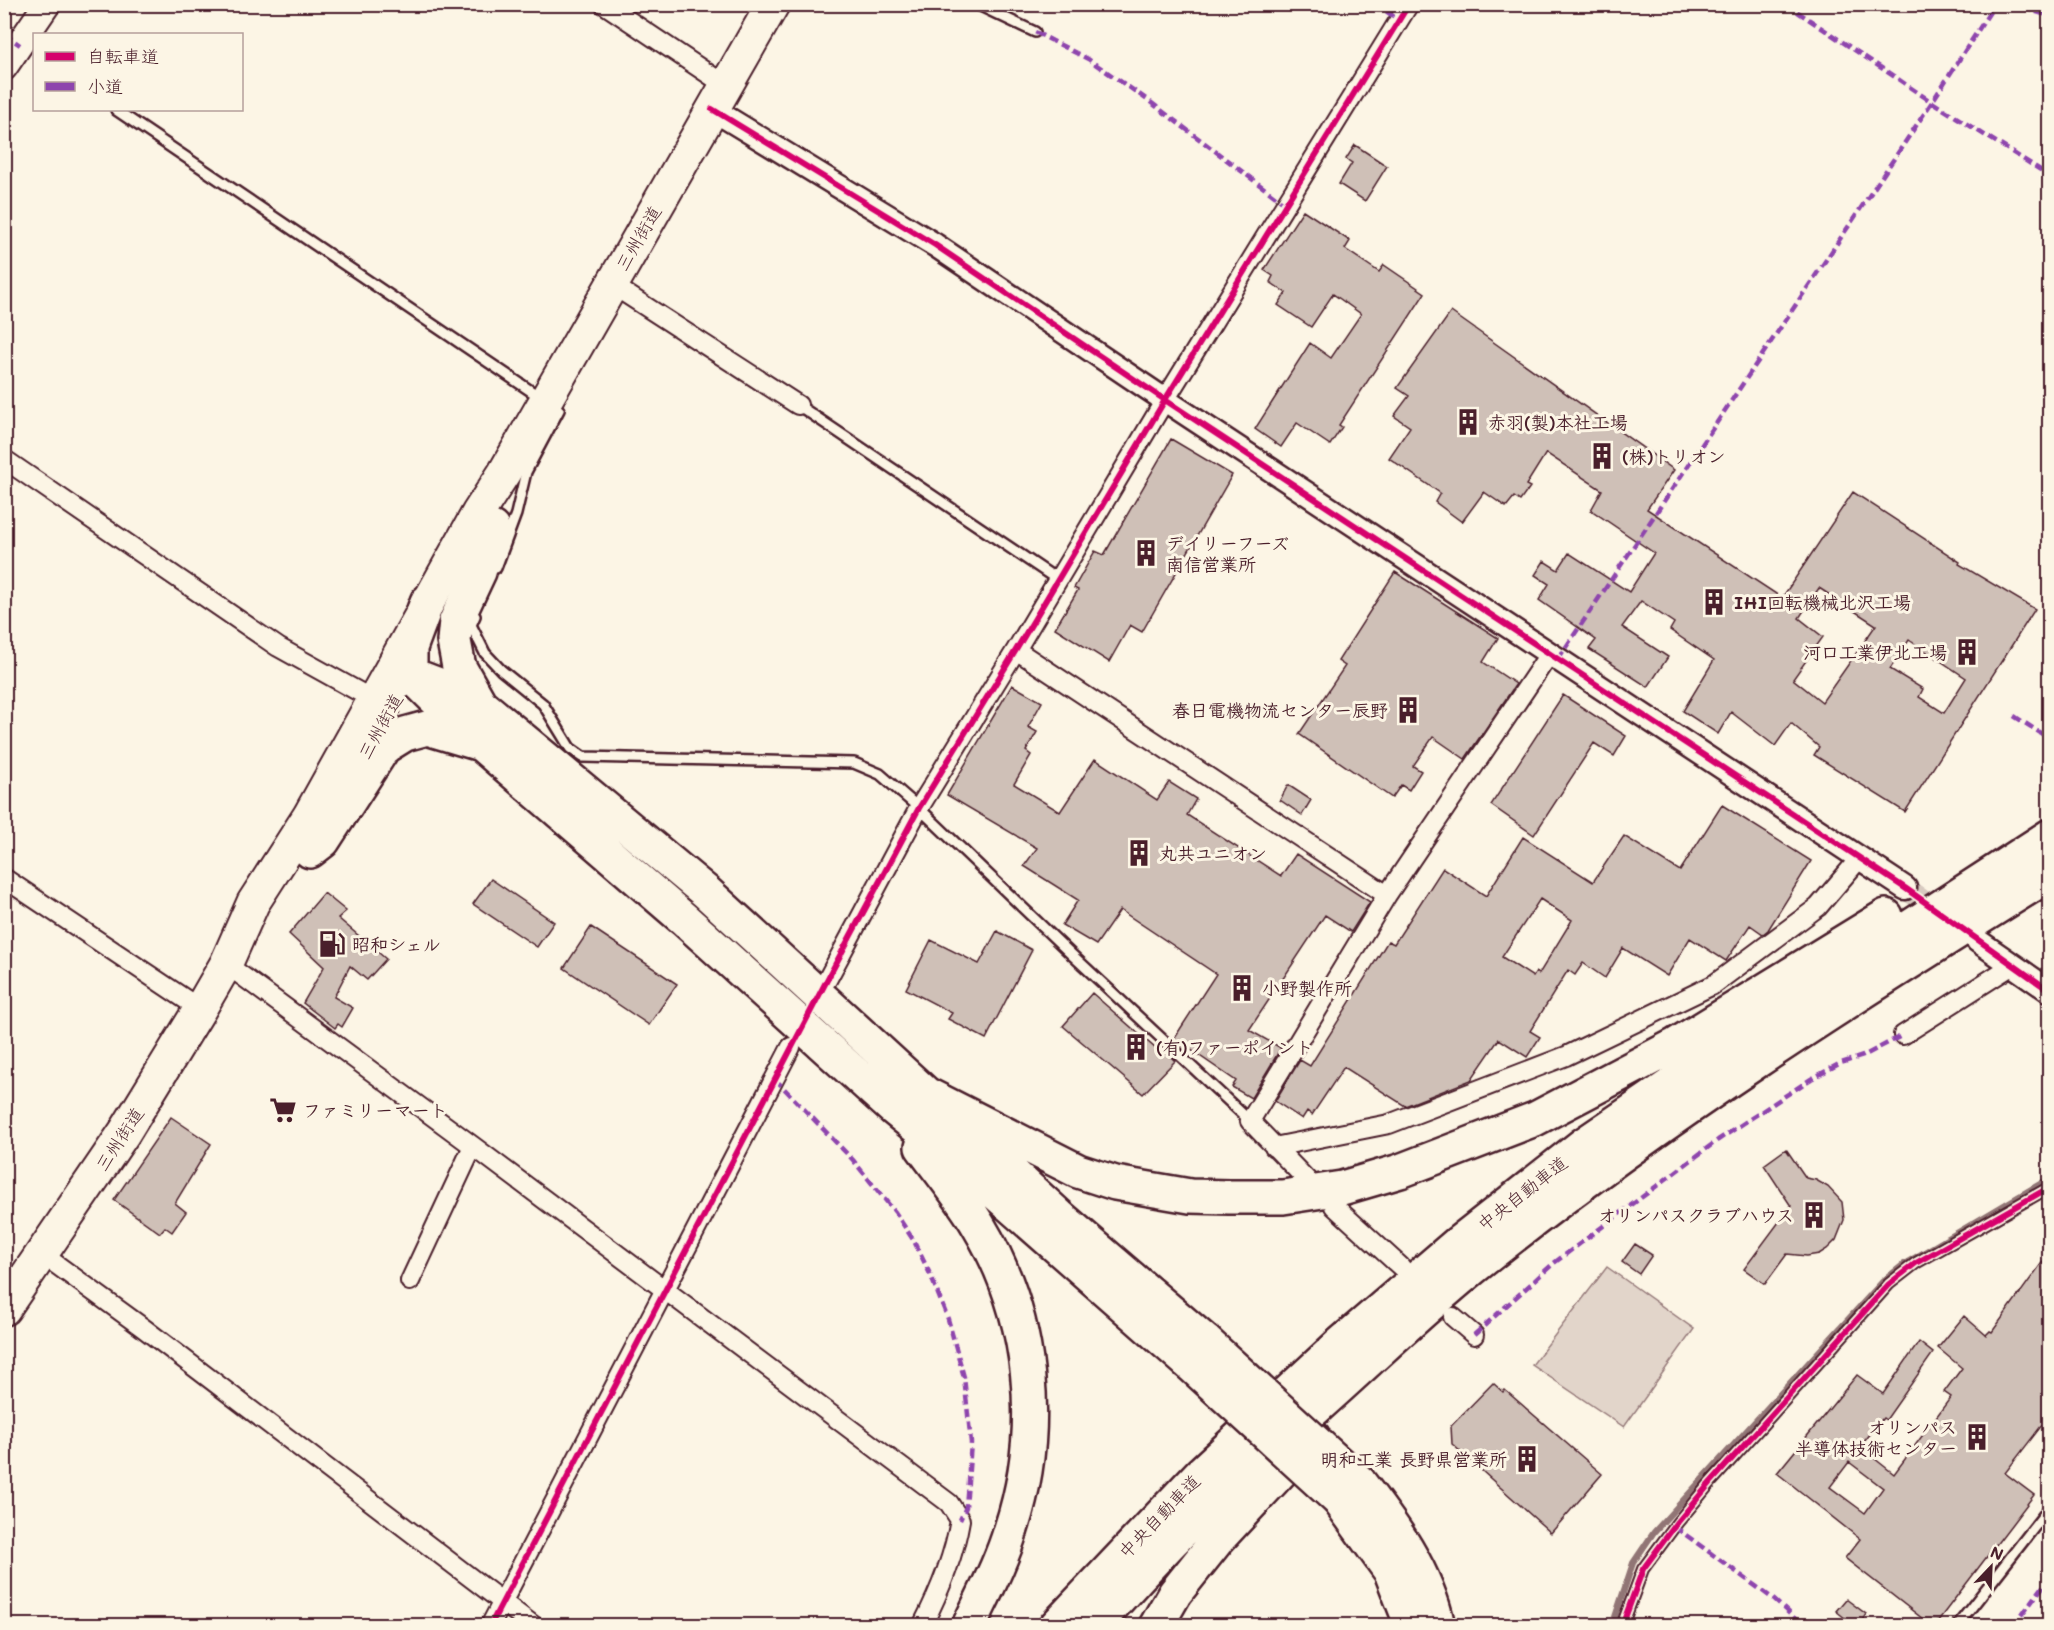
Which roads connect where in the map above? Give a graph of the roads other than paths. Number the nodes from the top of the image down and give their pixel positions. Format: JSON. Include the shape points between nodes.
{"nodes":[{"id":1,"x":47,"y":4,"type":"edge"},
{"id":2,"x":604,"y":4,"type":"edge"},
{"id":3,"x":773,"y":4,"type":"edge"},
{"id":4,"x":976,"y":4,"type":"edge"},
{"id":5,"x":1409,"y":4,"type":"edge"},
{"id":6,"x":1035,"y":32,"type":"dead end"},
{"id":7,"x":4,"y":67,"type":"edge"},
{"id":8,"x":719,"y":97,"type":"junction"},
{"id":9,"x":117,"y":111,"type":"edge"},
{"id":10,"x":611,"y":284,"type":"junction"},
{"id":11,"x":545,"y":400,"type":"junction"},
{"id":12,"x":1165,"y":400,"type":"junction"},
{"id":13,"x":798,"y":405,"type":"joint"},
{"id":14,"x":4,"y":459,"type":"edge"},
{"id":15,"x":504,"y":473,"type":"junction"},
{"id":16,"x":492,"y":528,"type":"junction"},
{"id":17,"x":493,"y":576,"type":"dead end"},
{"id":18,"x":1058,"y":580,"type":"junction"},
{"id":19,"x":427,"y":602,"type":"junction"},
{"id":20,"x":480,"y":606,"type":"dead end"},
{"id":21,"x":1016,"y":650,"type":"junction"},
{"id":22,"x":1550,"y":653,"type":"junction"},
{"id":23,"x":410,"y":674,"type":"junction"},
{"id":24,"x":480,"y":704,"type":"junction"},
{"id":25,"x":381,"y":705,"type":"junction"},
{"id":26,"x":482,"y":745,"type":"junction"},
{"id":27,"x":919,"y":808,"type":"junction"},
{"id":28,"x":2049,"y":816,"type":"edge"},
{"id":29,"x":2049,"y":836,"type":"edge"},
{"id":30,"x":310,"y":851,"type":"junction"},
{"id":31,"x":1860,"y":859,"type":"junction"},
{"id":32,"x":2049,"y":874,"type":"edge"},
{"id":33,"x":4,"y":878,"type":"edge"},
{"id":34,"x":1905,"y":888,"type":"tunnel mouth"},
{"id":35,"x":1388,"y":895,"type":"junction"},
{"id":36,"x":1978,"y":940,"type":"dead end"},
{"id":37,"x":226,"y":964,"type":"junction"},
{"id":38,"x":2013,"y":965,"type":"junction"},
{"id":39,"x":827,"y":980,"type":"dead end"},
{"id":40,"x":2049,"y":991,"type":"edge"},
{"id":41,"x":200,"y":1009,"type":"junction"},
{"id":42,"x":1903,"y":1035,"type":"dead end"},
{"id":43,"x":791,"y":1047,"type":"dead end"},
{"id":44,"x":926,"y":1094,"type":"junction"},
{"id":45,"x":893,"y":1108,"type":"junction"},
{"id":46,"x":1250,"y":1121,"type":"junction"},
{"id":47,"x":473,"y":1146,"type":"junction"},
{"id":48,"x":1274,"y":1147,"type":"junction"},
{"id":49,"x":1307,"y":1180,"type":"dead end"},
{"id":50,"x":2049,"y":1187,"type":"edge"},
{"id":51,"x":1334,"y":1206,"type":"dead end"},
{"id":52,"x":42,"y":1254,"type":"junction"},
{"id":53,"x":1475,"y":1267,"type":"junction"},
{"id":54,"x":1401,"y":1268,"type":"dead end"},
{"id":55,"x":410,"y":1281,"type":"dead end"},
{"id":56,"x":665,"y":1289,"type":"junction"},
{"id":57,"x":4,"y":1309,"type":"edge"},
{"id":58,"x":1453,"y":1317,"type":"dead end"},
{"id":59,"x":1474,"y":1335,"type":"dead end"},
{"id":60,"x":1197,"y":1352,"type":"junction"},
{"id":61,"x":1349,"y":1491,"type":"junction"},
{"id":62,"x":2049,"y":1507,"type":"edge"},
{"id":63,"x":502,"y":1601,"type":"junction"},
{"id":64,"x":490,"y":1626,"type":"edge"},
{"id":65,"x":534,"y":1626,"type":"edge"},
{"id":66,"x":922,"y":1626,"type":"edge"},
{"id":67,"x":969,"y":1626,"type":"edge"},
{"id":68,"x":1056,"y":1626,"type":"edge"},
{"id":69,"x":1094,"y":1626,"type":"edge"},
{"id":70,"x":1156,"y":1626,"type":"edge"},
{"id":71,"x":1412,"y":1626,"type":"edge"},
{"id":72,"x":1438,"y":1626,"type":"edge"},
{"id":73,"x":1622,"y":1626,"type":"edge"},
{"id":74,"x":1957,"y":1626,"type":"edge"}],
"edges":[{"from":1,"to":7,"type":"main road","via":[[23,47]]},
{"from":2,"to":8,"type":"street"},
{"from":3,"to":8,"type":"highway","name":"三州街道"},
{"from":4,"to":6,"type":"lane"},
{"from":5,"to":12,"type":"street"},
{"from":8,"to":10,"type":"highway","name":"三州街道"},
{"from":8,"to":12,"type":"street"},
{"from":9,"to":11,"type":"lane"},
{"from":10,"to":11,"type":"highway","name":"三州街道"},
{"from":10,"to":13,"type":"street"},
{"from":11,"to":15,"type":"highway","name":"三州街道"},
{"from":11,"to":17,"type":"lane","via":[[558,410],[526,472],[516,514]]},
{"from":12,"to":18,"type":"street"},
{"from":12,"to":22,"type":"street"},
{"from":13,"to":18,"type":"lane"},
{"from":14,"to":25,"type":"street","via":[[278,646]]},
{"from":15,"to":16,"type":"highway","name":"三州街道"},
{"from":15,"to":19,"type":"highway","name":"三州街道"},
{"from":16,"to":23,"type":"highway","name":"三州街道"},
{"from":16,"to":24,"type":"highway","via":[[479,572],[456,621],[454,641],[459,667]]},
{"from":18,"to":21,"type":"street"},
{"from":19,"to":23,"type":"highway","via":[[410,648]]},
{"from":19,"to":25,"type":"highway","name":"三州街道"},
{"from":20,"to":27,"type":"lane","via":[[471,625],[486,653],[543,704],[570,747],[583,757],[854,763],[880,774]]},
{"from":21,"to":27,"type":"street"},
{"from":21,"to":35,"type":"street"},
{"from":22,"to":31,"type":"street"},
{"from":22,"to":35,"type":"street"},
{"from":23,"to":24,"type":"highway"},
{"from":23,"to":25,"type":"highway"},
{"from":23,"to":26,"type":"highway"},
{"from":24,"to":44,"type":"highway","via":[[706,892]]},
{"from":25,"to":30,"type":"highway","name":"三州街道"},
{"from":25,"to":37,"type":"highway","name":"三州街道","via":[[253,903]]},
{"from":26,"to":30,"type":"highway","via":[[427,728],[405,734],[384,747],[323,841]]},
{"from":26,"to":45,"type":"highway","via":[[684,919]]},
{"from":27,"to":39,"type":"street"},
{"from":27,"to":46,"type":"lane"},
{"from":28,"to":44,"type":"highway","via":[[1676,1045],[1535,1119],[1400,1171],[1342,1188],[1282,1197],[1228,1197],[1190,1196],[1114,1183],[1078,1171]]},
{"from":29,"to":68,"type":"highway","name":"中央自動車道","via":[[1583,1145],[1457,1244],[1338,1346],[1200,1474]]},
{"from":30,"to":37,"type":"highway","name":"三州街道"},
{"from":31,"to":34,"type":"street"},
{"from":31,"to":48,"type":"street","via":[[1818,907],[1713,985],[1566,1056],[1389,1124]]},
{"from":32,"to":53,"type":"highway","name":"中央自動車道","via":[[1846,1003],[1655,1132]]},
{"from":33,"to":41,"type":"street"},
{"from":35,"to":46,"type":"street"},
{"from":36,"to":38,"type":"street"},
{"from":37,"to":41,"type":"highway","name":"三州街道"},
{"from":37,"to":47,"type":"street"},
{"from":38,"to":40,"type":"street"},
{"from":38,"to":42,"type":"street"},
{"from":41,"to":52,"type":"highway","name":"三州街道","via":[[124,1133]]},
{"from":43,"to":56,"type":"street"},
{"from":44,"to":60,"type":"highway","via":[[1059,1215]]},
{"from":45,"to":60,"type":"highway"},
{"from":45,"to":67,"type":"highway","via":[[978,1224],[998,1261],[1021,1327],[1027,1360],[1029,1440],[1023,1484],[1011,1530]]},
{"from":46,"to":48,"type":"street"},
{"from":47,"to":55,"type":"street"},
{"from":47,"to":56,"type":"street"},
{"from":48,"to":49,"type":"street"},
{"from":50,"to":73,"type":"lane","via":[[1916,1263],[1888,1284],[1677,1523],[1643,1569]]},
{"from":51,"to":54,"type":"street"},
{"from":52,"to":57,"type":"highway","name":"三州街道"},
{"from":52,"to":63,"type":"street"},
{"from":53,"to":69,"type":"highway","name":"中央自動車道","via":[[1219,1495]]},
{"from":53,"to":70,"type":"highway","via":[[1426,1327],[1350,1397],[1218,1539],[1175,1593]]},
{"from":56,"to":63,"type":"street"},
{"from":56,"to":66,"type":"street","via":[[949,1503],[960,1520],[957,1538]]},
{"from":58,"to":59,"type":"street"},
{"from":60,"to":61,"type":"highway","bridge":true},
{"from":61,"to":71,"type":"highway","via":[[1391,1572]]},
{"from":61,"to":72,"type":"highway","via":[[1394,1526],[1422,1576]]},
{"from":62,"to":74,"type":"lane"},
{"from":63,"to":64,"type":"street"},
{"from":63,"to":65,"type":"street"}]}
